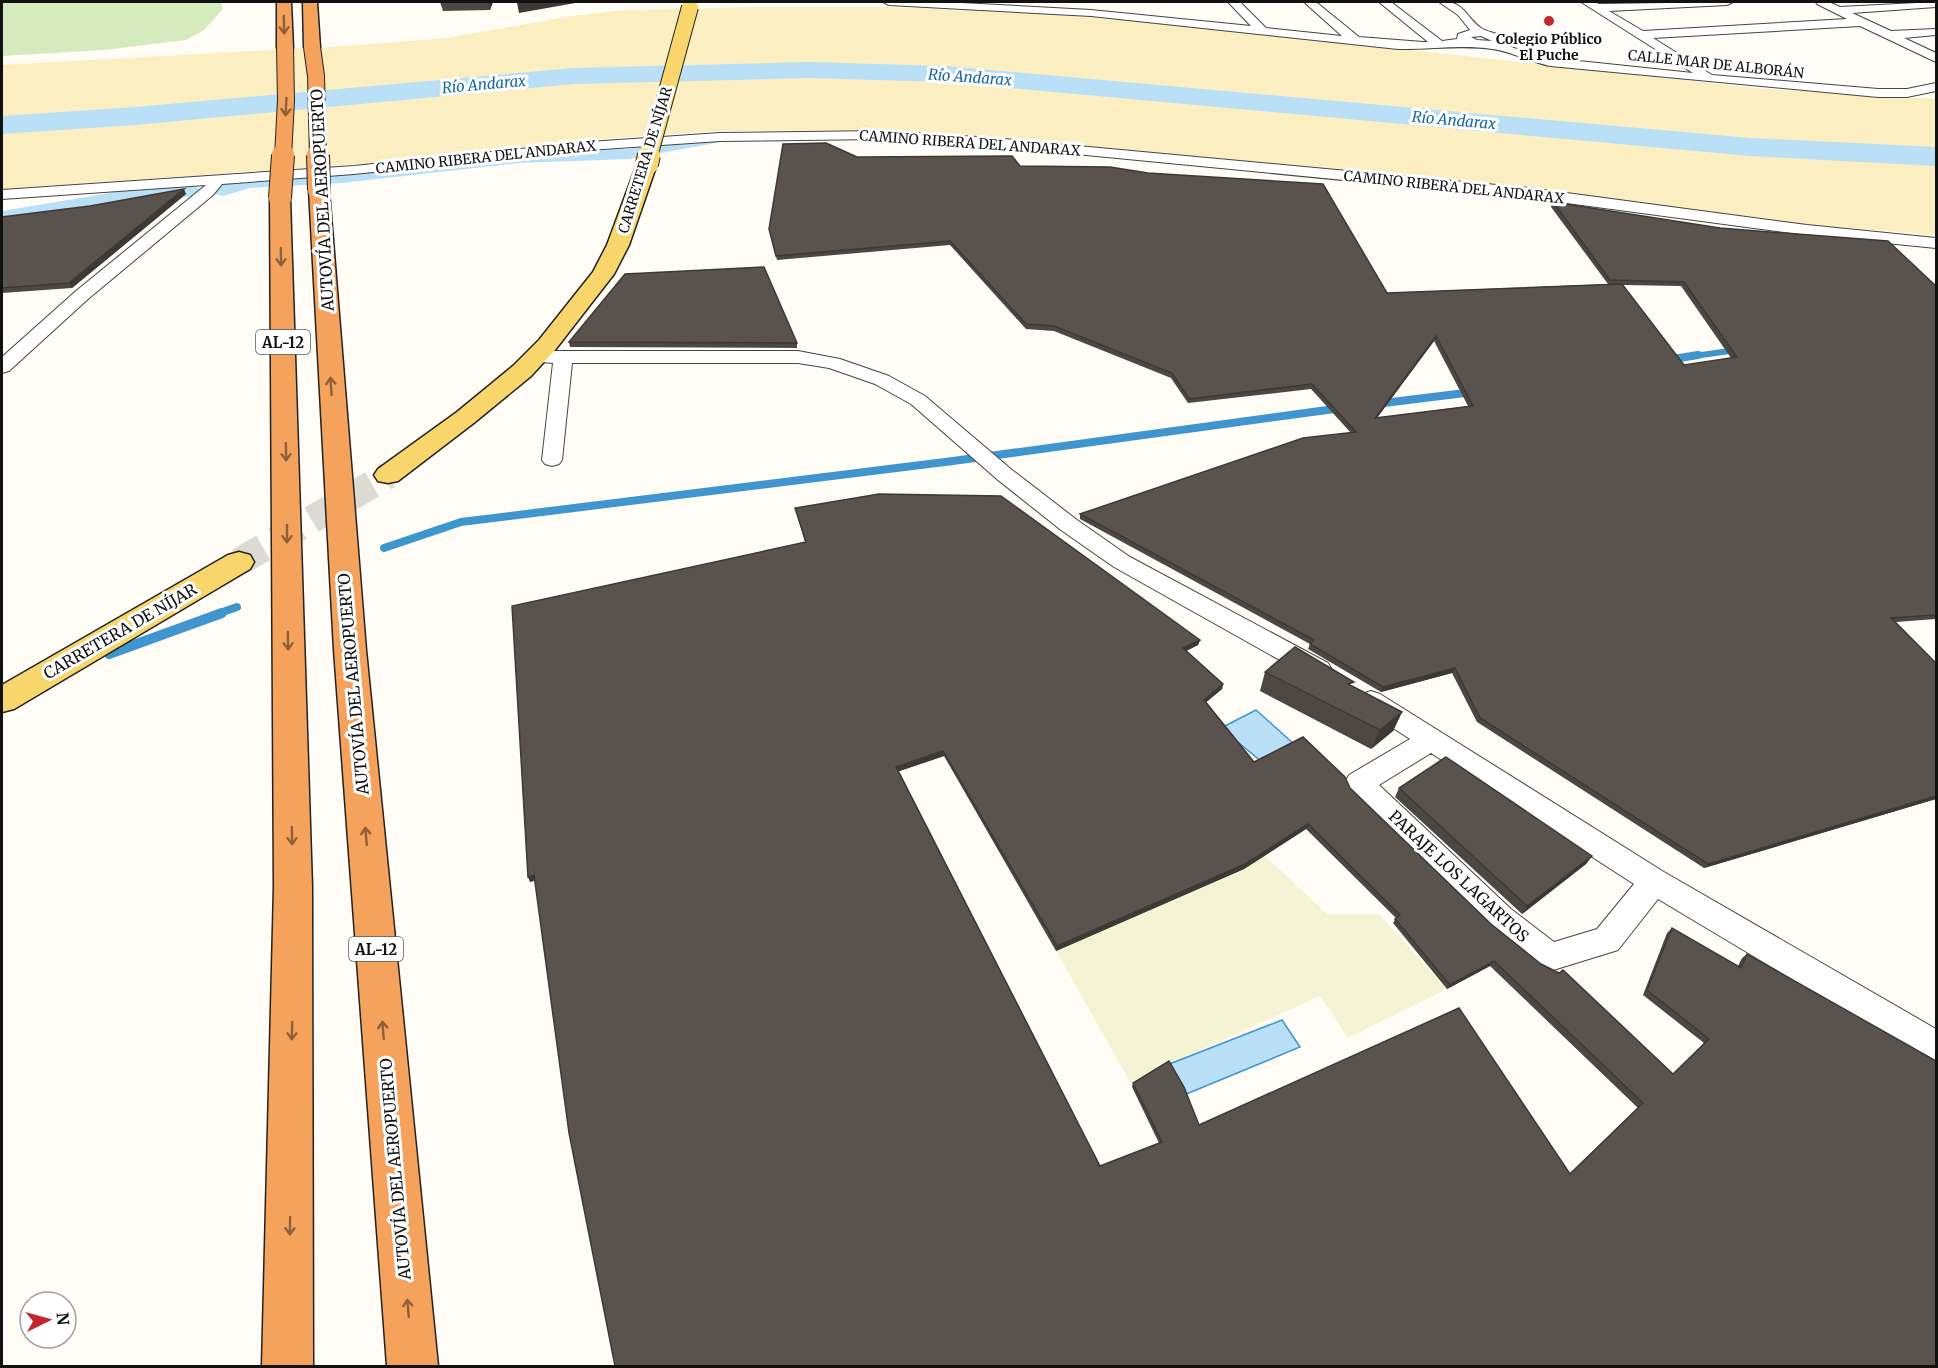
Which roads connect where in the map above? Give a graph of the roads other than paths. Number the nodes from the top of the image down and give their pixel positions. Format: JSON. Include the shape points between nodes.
{"nodes":[{"id":1,"x":284,"y":2,"type":"edge"},
{"id":2,"x":310,"y":2,"type":"edge"},
{"id":3,"x":889,"y":2,"type":"edge"},
{"id":4,"x":1083,"y":2,"type":"edge"},
{"id":5,"x":1234,"y":2,"type":"edge"},
{"id":6,"x":1310,"y":2,"type":"edge"},
{"id":7,"x":1384,"y":2,"type":"edge"},
{"id":8,"x":1445,"y":2,"type":"edge"},
{"id":9,"x":1587,"y":2,"type":"edge"},
{"id":10,"x":1727,"y":2,"type":"edge"},
{"id":11,"x":1821,"y":2,"type":"edge"},
{"id":12,"x":933,"y":3,"type":"edge"},
{"id":13,"x":690,"y":4,"type":"edge"},
{"id":14,"x":1936,"y":4,"type":"edge"},
{"id":15,"x":1009,"y":5,"type":"edge"},
{"id":16,"x":1163,"y":8,"type":"dead end"},
{"id":17,"x":1598,"y":8,"type":"junction"},
{"id":18,"x":1839,"y":10,"type":"junction"},
{"id":19,"x":1091,"y":13,"type":"junction"},
{"id":20,"x":1174,"y":21,"type":"junction"},
{"id":21,"x":1863,"y":22,"type":"junction"},
{"id":22,"x":1261,"y":29,"type":"junction"},
{"id":23,"x":1936,"y":32,"type":"edge"},
{"id":24,"x":1479,"y":33,"type":"junction"},
{"id":25,"x":1642,"y":35,"type":"junction"},
{"id":26,"x":1891,"y":35,"type":"junction"},
{"id":27,"x":1355,"y":40,"type":"junction"},
{"id":28,"x":1467,"y":42,"type":"junction"},
{"id":29,"x":1439,"y":44,"type":"junction"},
{"id":30,"x":1494,"y":45,"type":"junction"},
{"id":31,"x":1936,"y":58,"type":"edge"},
{"id":32,"x":1711,"y":79,"type":"junction"},
{"id":33,"x":1936,"y":87,"type":"edge"},
{"id":34,"x":217,"y":180,"type":"junction"},
{"id":35,"x":2,"y":194,"type":"edge"},
{"id":36,"x":1936,"y":243,"type":"edge"},
{"id":37,"x":536,"y":357,"type":"junction"},
{"id":38,"x":563,"y":358,"type":"junction"},
{"id":39,"x":2,"y":367,"type":"edge"},
{"id":40,"x":552,"y":460,"type":"dead end"},
{"id":41,"x":388,"y":475,"type":"tunnel mouth"},
{"id":42,"x":239,"y":562,"type":"tunnel mouth"},
{"id":43,"x":2,"y":700,"type":"edge"},
{"id":44,"x":1432,"y":739,"type":"junction"},
{"id":45,"x":1654,"y":881,"type":"junction"},
{"id":46,"x":1936,"y":1047,"type":"edge"},
{"id":47,"x":288,"y":1366,"type":"edge"},
{"id":48,"x":413,"y":1366,"type":"edge"}],
"edges":[{"from":1,"to":47,"type":"highway","name":"AUTOVÍA DEL AEROPUERTO","number":"AL-12","one_way":true,"bridge":true,"via":[[286,100],[280,198],[293,887]]},
{"from":48,"to":2,"type":"highway","name":"AUTOVÍA DEL AEROPUERTO","number":"AL-12","one_way":true,"bridge":true,"via":[[350,650]]},
{"from":3,"to":12,"type":"street"},
{"from":4,"to":19,"type":"street"},
{"from":5,"to":22,"type":"street"},
{"from":6,"to":27,"type":"street"},
{"from":7,"to":29,"type":"street"},
{"from":8,"to":24,"type":"street","via":[[1462,13]]},
{"from":9,"to":17,"type":"street"},
{"from":10,"to":17,"type":"street"},
{"from":11,"to":18,"type":"street"},
{"from":12,"to":15,"type":"street"},
{"from":13,"to":37,"type":"main road","name":"CARRETERA DE NÍJAR","bridge":true,"via":[[647,164],[618,245],[603,274]]},
{"from":14,"to":18,"type":"street"},
{"from":15,"to":19,"type":"street"},
{"from":16,"to":20,"type":"street"},
{"from":17,"to":25,"type":"street"},
{"from":18,"to":21,"type":"street"},
{"from":19,"to":20,"type":"street"},
{"from":20,"to":22,"type":"street"},
{"from":21,"to":25,"type":"street"},
{"from":21,"to":26,"type":"street"},
{"from":22,"to":27,"type":"street"},
{"from":23,"to":26,"type":"street"},
{"from":24,"to":28,"type":"street","via":[[1464,35]]},
{"from":24,"to":30,"type":"street","via":[[1497,38],[1499,42]]},
{"from":25,"to":32,"type":"street"},
{"from":26,"to":31,"type":"street"},
{"from":27,"to":29,"type":"street"},
{"from":28,"to":29,"type":"street"},
{"from":28,"to":30,"type":"street"},
{"from":30,"to":32,"type":"street","name":"CALLE MAR DE ALBORÁN","via":[[1550,62]]},
{"from":32,"to":33,"type":"street","name":"CALLE MAR DE ALBORÁN","via":[[1893,94]]},
{"from":34,"to":35,"type":"street","name":"CAMINO RIBERA DEL ANDARAX"},
{"from":34,"to":36,"type":"street","name":"CAMINO RIBERA DEL ANDARAX","via":[[448,162],[612,144],[785,135],[882,135],[1529,193]]},
{"from":34,"to":39,"type":"street","via":[[208,192],[82,295]]},
{"from":37,"to":38,"type":"street"},
{"from":37,"to":41,"type":"main road","name":"CARRETERA DE NÍJAR","via":[[443,435]]},
{"from":38,"to":40,"type":"street"},
{"from":38,"to":44,"type":"street","via":[[798,357],[833,363],[882,380],[918,400],[1005,475],[1122,562],[1291,653]]},
{"from":42,"to":43,"type":"main road","name":"CARRETERA DE NÍJAR"},
{"from":44,"to":45,"type":"street"},
{"from":44,"to":45,"type":"street","name":"PARAJE LOS LAGARTOS","via":[[1359,783],[1500,918],[1550,957],[1607,940]]},
{"from":45,"to":46,"type":"street"}]}
